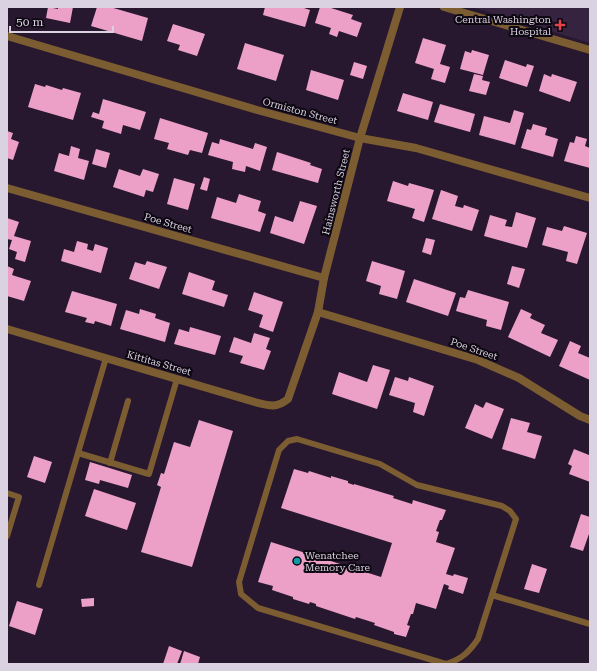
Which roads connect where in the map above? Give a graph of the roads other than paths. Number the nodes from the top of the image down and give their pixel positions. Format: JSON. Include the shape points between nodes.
{"nodes":[{"id":1,"x":400,"y":7,"type":"edge"},
{"id":2,"x":444,"y":7,"type":"edge"},
{"id":3,"x":7,"y":36,"type":"edge"},
{"id":4,"x":590,"y":50,"type":"edge"},
{"id":5,"x":360,"y":138,"type":"junction"},
{"id":6,"x":7,"y":188,"type":"edge"},
{"id":7,"x":590,"y":198,"type":"edge"},
{"id":8,"x":324,"y":278,"type":"junction"},
{"id":9,"x":318,"y":312,"type":"junction"},
{"id":10,"x":7,"y":329,"type":"edge"},
{"id":11,"x":106,"y":358,"type":"junction"},
{"id":12,"x":177,"y":379,"type":"junction"},
{"id":13,"x":294,"y":383,"type":"joint"},
{"id":14,"x":128,"y":402,"type":"dead end"},
{"id":15,"x":590,"y":420,"type":"edge"},
{"id":16,"x":78,"y":453,"type":"junction"},
{"id":17,"x":110,"y":463,"type":"junction"},
{"id":18,"x":7,"y":493,"type":"edge"},
{"id":19,"x":7,"y":536,"type":"edge"},
{"id":20,"x":38,"y":585,"type":"dead end"},
{"id":21,"x":492,"y":595,"type":"junction"},
{"id":22,"x":590,"y":624,"type":"edge"}],
"edges":[{"from":1,"to":5,"type":"street","name":"Hainsworth Street"},
{"from":2,"to":4,"type":"street"},
{"from":3,"to":5,"type":"street","name":"Ormiston Street"},
{"from":5,"to":7,"type":"street","name":"Ormiston Street","via":[[416,148]]},
{"from":5,"to":8,"type":"street","name":"Hainsworth Street"},
{"from":6,"to":8,"type":"street","name":"Poe Street"},
{"from":8,"to":9,"type":"street","name":"Hainsworth Street"},
{"from":9,"to":13,"type":"street","name":"Hainsworth Street"},
{"from":9,"to":15,"type":"street","name":"Poe Street","via":[[478,360],[519,378]]},
{"from":10,"to":11,"type":"street","name":"Kittitas Street"},
{"from":11,"to":12,"type":"street","name":"Kittitas Street"},
{"from":11,"to":16,"type":"lane"},
{"from":12,"to":13,"type":"street","name":"Kittitas Street","via":[[270,406],[282,404],[288,399]]},
{"from":12,"to":17,"type":"lane","via":[[149,474]]},
{"from":14,"to":17,"type":"lane"},
{"from":16,"to":17,"type":"lane"},
{"from":16,"to":20,"type":"lane"},
{"from":18,"to":19,"type":"lane","via":[[19,497]]},
{"from":21,"to":21,"type":"lane","via":[[516,519],[510,511],[502,506],[417,485],[380,464],[297,439],[288,442],[279,450],[239,582],[241,594],[258,608],[446,664],[470,651],[478,639]]},
{"from":21,"to":22,"type":"lane"}]}
